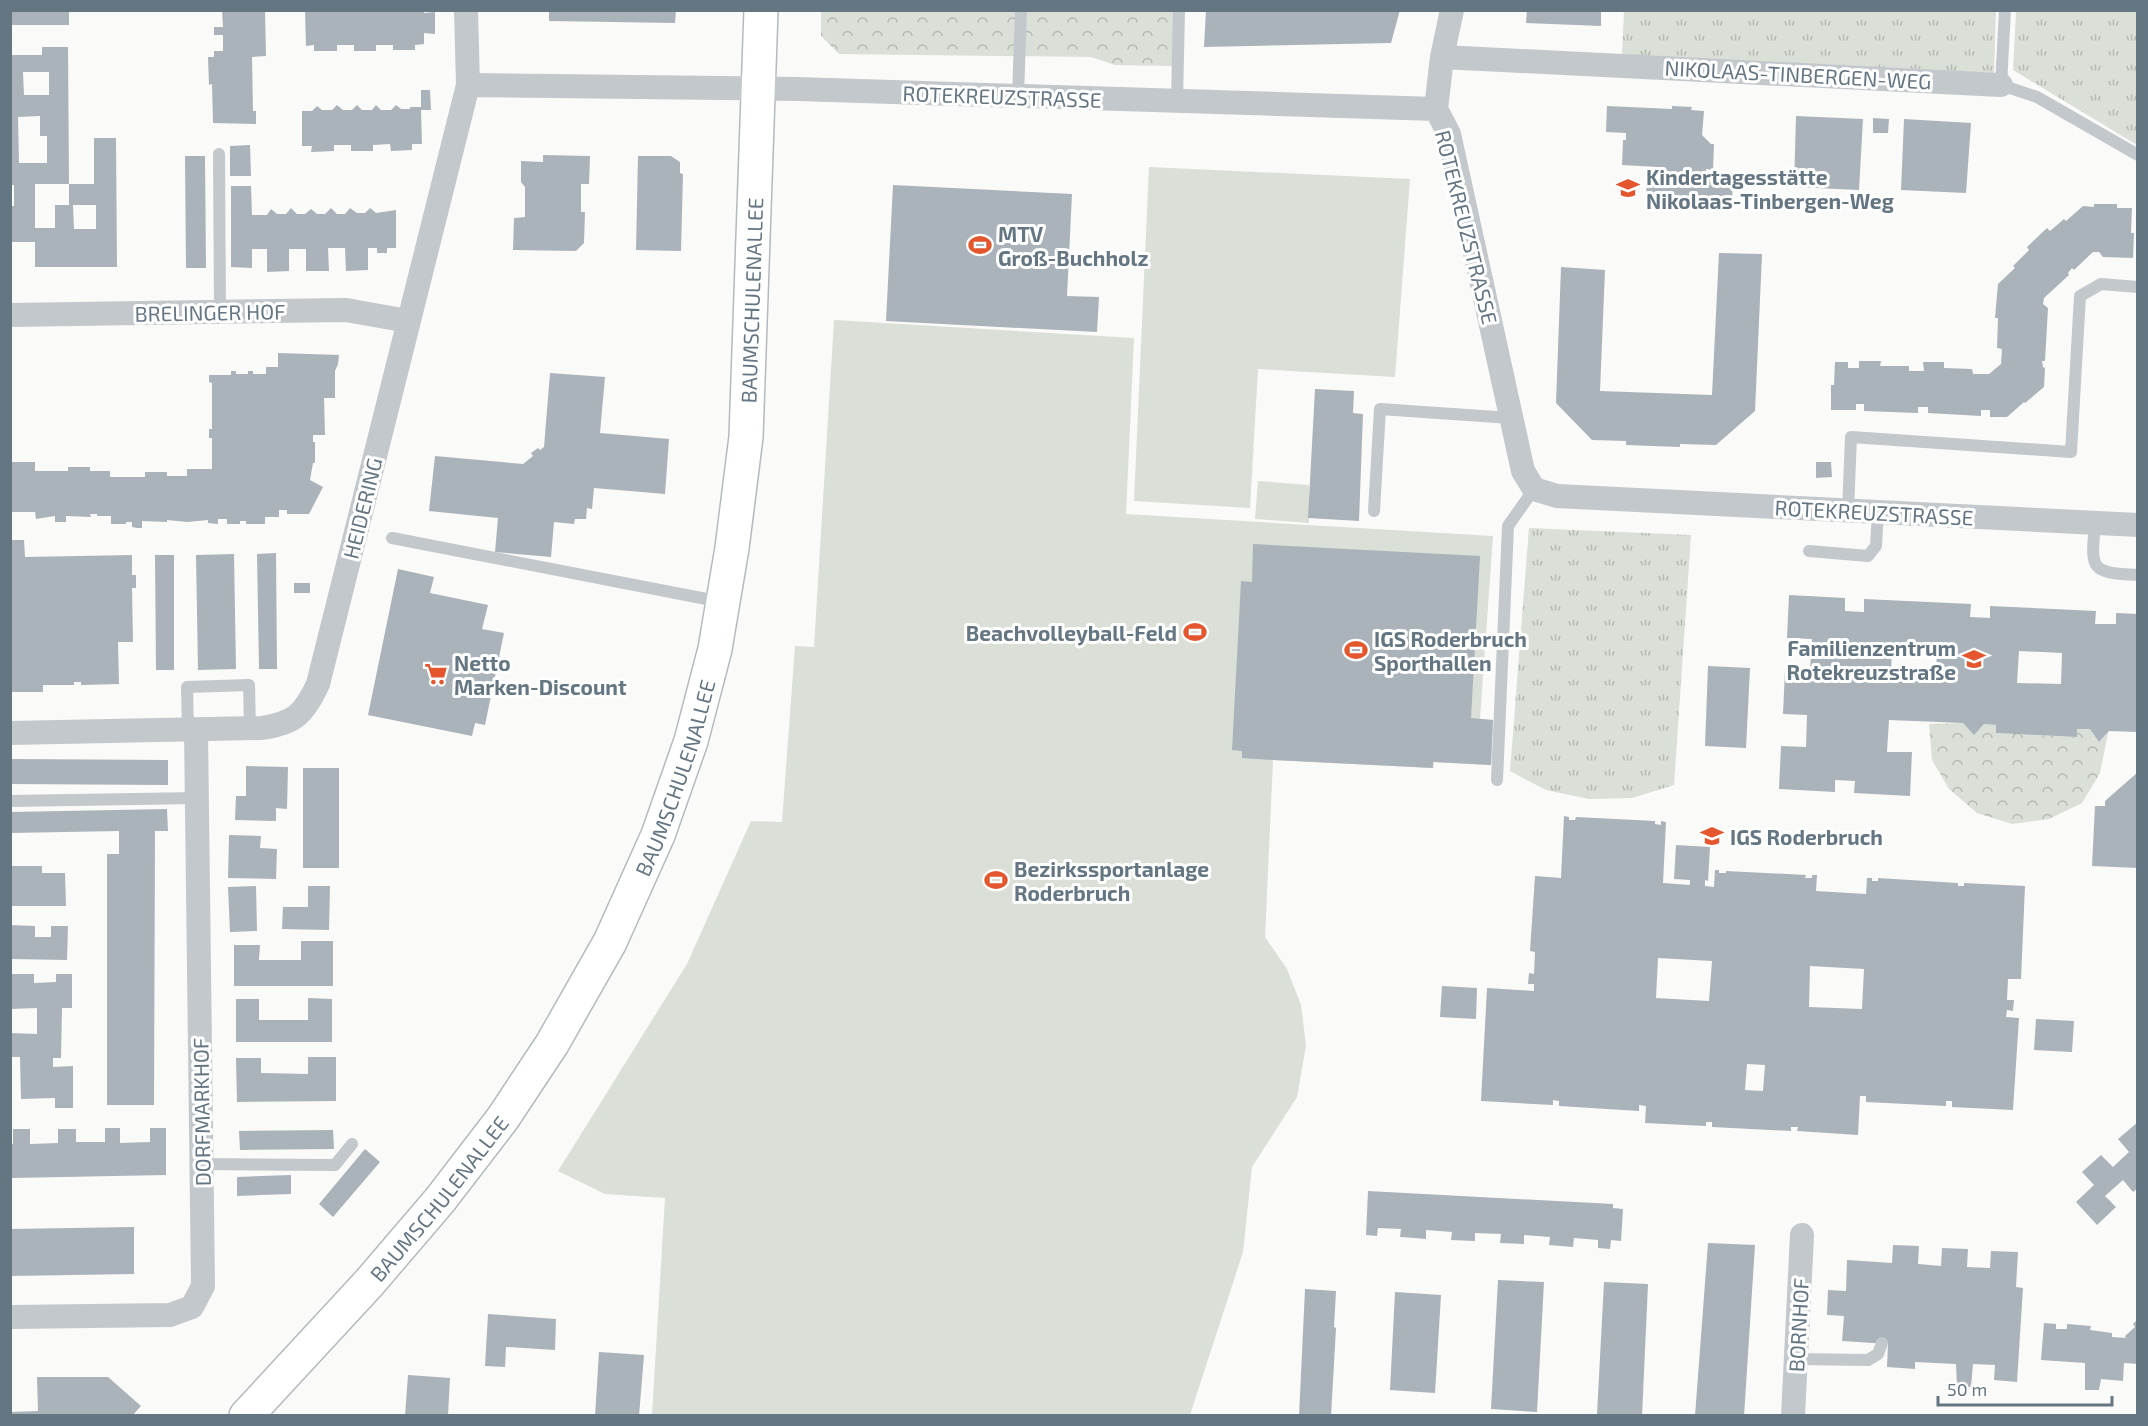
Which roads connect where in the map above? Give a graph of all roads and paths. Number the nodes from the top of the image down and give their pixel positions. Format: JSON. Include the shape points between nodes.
{"nodes":[{"id":1,"x":466,"y":10,"type":"edge"},
{"id":2,"x":761,"y":10,"type":"edge"},
{"id":3,"x":1021,"y":10,"type":"edge"},
{"id":4,"x":1179,"y":10,"type":"edge"},
{"id":5,"x":1452,"y":10,"type":"edge"},
{"id":6,"x":2005,"y":10,"type":"edge"},
{"id":7,"x":1442,"y":57,"type":"junction"},
{"id":8,"x":468,"y":85,"type":"junction"},
{"id":9,"x":2001,"y":85,"type":"junction"},
{"id":10,"x":759,"y":89,"type":"junction"},
{"id":11,"x":1018,"y":96,"type":"junction"},
{"id":12,"x":1177,"y":101,"type":"junction"},
{"id":13,"x":1436,"y":109,"type":"junction"},
{"id":14,"x":219,"y":154,"type":"dead end"},
{"id":15,"x":2138,"y":155,"type":"edge"},
{"id":16,"x":2138,"y":287,"type":"edge"},
{"id":17,"x":220,"y":312,"type":"junction"},
{"id":18,"x":10,"y":315,"type":"edge"},
{"id":19,"x":408,"y":321,"type":"junction"},
{"id":20,"x":1511,"y":418,"type":"junction"},
{"id":21,"x":1534,"y":489,"type":"junction"},
{"id":22,"x":1848,"y":510,"type":"junction"},
{"id":23,"x":1374,"y":511,"type":"dead end"},
{"id":24,"x":1878,"y":512,"type":"junction"},
{"id":25,"x":2095,"y":523,"type":"junction"},
{"id":26,"x":2138,"y":525,"type":"edge"},
{"id":27,"x":392,"y":538,"type":"dead end"},
{"id":28,"x":1809,"y":551,"type":"dead end"},
{"id":29,"x":2138,"y":575,"type":"edge"},
{"id":30,"x":723,"y":602,"type":"junction"},
{"id":31,"x":250,"y":729,"type":"junction"},
{"id":32,"x":192,"y":730,"type":"junction"},
{"id":33,"x":10,"y":733,"type":"edge"},
{"id":34,"x":1497,"y":780,"type":"dead end"},
{"id":35,"x":197,"y":798,"type":"junction"},
{"id":36,"x":10,"y":801,"type":"edge"},
{"id":37,"x":352,"y":1144,"type":"dead end"},
{"id":38,"x":201,"y":1164,"type":"junction"},
{"id":39,"x":1802,"y":1235,"type":"dead end"},
{"id":40,"x":10,"y":1317,"type":"edge"},
{"id":41,"x":1882,"y":1343,"type":"dead end"},
{"id":42,"x":1796,"y":1359,"type":"junction"},
{"id":43,"x":246,"y":1416,"type":"edge"},
{"id":44,"x":1793,"y":1416,"type":"edge"}],
"edges":[{"from":1,"to":8,"type":"street","name":"HEIDERING"},
{"from":2,"to":10,"type":"main road","name":"BAUMSCHULENALLEE"},
{"from":3,"to":11,"type":"lane"},
{"from":4,"to":12,"type":"lane"},
{"from":5,"to":7,"type":"street"},
{"from":6,"to":9,"type":"lane"},
{"from":7,"to":9,"type":"street","name":"NIKOLAAS-TINBERGEN-WEG"},
{"from":7,"to":13,"type":"street"},
{"from":8,"to":10,"type":"street","name":"ROTEKREUZSTRASSE"},
{"from":8,"to":19,"type":"street","name":"HEIDERING"},
{"from":9,"to":15,"type":"lane","name":"NIKOLAAS-TINBERGEN-WEG","via":[[2037,97]]},
{"from":10,"to":11,"type":"street","name":"ROTEKREUZSTRASSE"},
{"from":10,"to":30,"type":"main road","name":"BAUMSCHULENALLEE","via":[[746,437]]},
{"from":11,"to":12,"type":"street","name":"ROTEKREUZSTRASSE"},
{"from":12,"to":13,"type":"street","name":"ROTEKREUZSTRASSE"},
{"from":13,"to":20,"type":"street","name":"ROTEKREUZSTRASSE","via":[[1449,134]]},
{"from":14,"to":17,"type":"lane"},
{"from":16,"to":22,"type":"lane","via":[[2100,284],[2080,296],[2071,452],[1851,437]]},
{"from":17,"to":18,"type":"street","name":"BRELINGER HOF"},
{"from":17,"to":19,"type":"street","name":"BRELINGER HOF","via":[[346,310]]},
{"from":19,"to":31,"type":"street","name":"HEIDERING","via":[[318,684],[298,717],[281,725]]},
{"from":20,"to":21,"type":"street","name":"ROTEKREUZSTRASSE","via":[[1523,471]]},
{"from":20,"to":23,"type":"lane","via":[[1380,408]]},
{"from":21,"to":22,"type":"street","name":"ROTEKREUZSTRASSE","via":[[1557,496]]},
{"from":21,"to":34,"type":"lane","via":[[1508,526]]},
{"from":22,"to":24,"type":"street","name":"ROTEKREUZSTRASSE"},
{"from":24,"to":25,"type":"street","name":"ROTEKREUZSTRASSE"},
{"from":24,"to":28,"type":"lane","via":[[1876,546],[1868,556]]},
{"from":25,"to":26,"type":"street","name":"ROTEKREUZSTRASSE"},
{"from":25,"to":29,"type":"lane","via":[[2095,565],[2102,571]]},
{"from":27,"to":30,"type":"lane"},
{"from":30,"to":43,"type":"main road","name":"BAUMSCHULENALLEE","via":[[691,741],[658,835],[610,942],[552,1044],[503,1118],[440,1200]]},
{"from":31,"to":32,"type":"street","name":"HEIDERING"},
{"from":31,"to":32,"type":"lane","via":[[249,686],[187,687]]},
{"from":32,"to":33,"type":"street","name":"HEIDERING"},
{"from":32,"to":35,"type":"street","name":"DORFMARKHOF"},
{"from":35,"to":36,"type":"lane"},
{"from":35,"to":38,"type":"street","name":"DORFMARKHOF"},
{"from":37,"to":38,"type":"lane","via":[[335,1165]]},
{"from":38,"to":40,"type":"street","name":"DORFMARKHOF","via":[[203,1286],[192,1307],[170,1315]]},
{"from":39,"to":42,"type":"street","name":"BORNHOF"},
{"from":41,"to":42,"type":"lane","via":[[1878,1354],[1868,1360]]},
{"from":42,"to":44,"type":"street","name":"BORNHOF"}]}
